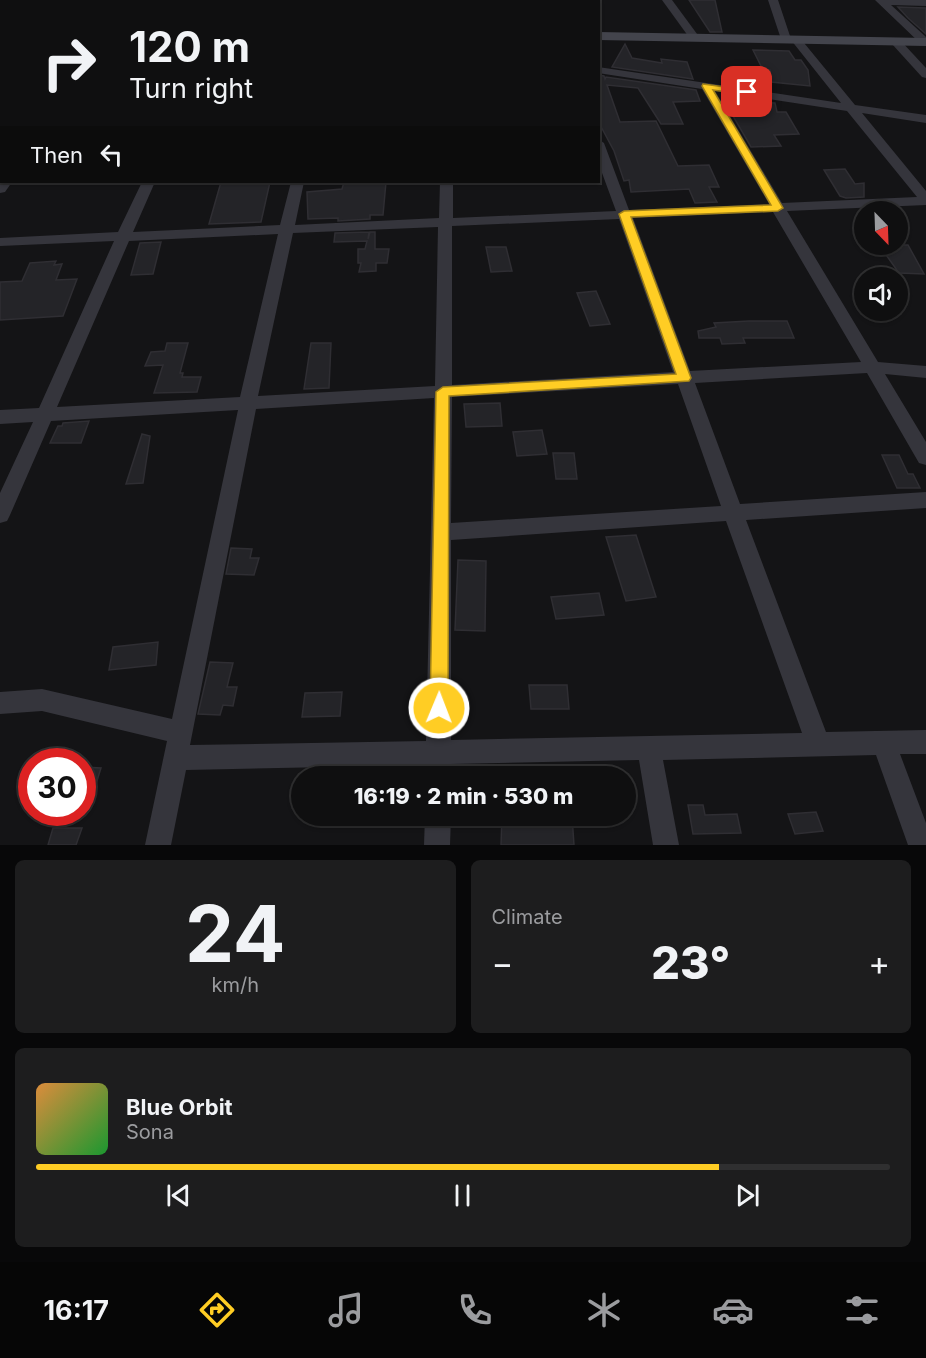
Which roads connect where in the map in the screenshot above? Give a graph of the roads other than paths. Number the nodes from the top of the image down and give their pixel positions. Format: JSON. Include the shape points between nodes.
{"nodes":[{"id":1,"x":667,"y":0,"type":"edge"},
{"id":2,"x":772,"y":0,"type":"edge"},
{"id":3,"x":881,"y":1,"type":"edge"},
{"id":4,"x":926,"y":3,"type":"edge"},
{"id":5,"x":600,"y":36,"type":"edge"},
{"id":6,"x":695,"y":38,"type":"junction"},
{"id":7,"x":791,"y":40,"type":"junction"},
{"id":8,"x":896,"y":42,"type":"junction"},
{"id":9,"x":926,"y":42,"type":"edge"},
{"id":10,"x":600,"y":70,"type":"edge"},
{"id":11,"x":926,"y":75,"type":"edge"},
{"id":12,"x":706,"y":86,"type":"junction"},
{"id":13,"x":850,"y":108,"type":"junction"},
{"id":14,"x":926,"y":119,"type":"edge"},
{"id":15,"x":600,"y":148,"type":"edge"},
{"id":16,"x":148,"y":183,"type":"edge"},
{"id":17,"x":297,"y":183,"type":"edge"},
{"id":18,"x":446,"y":183,"type":"edge"},
{"id":19,"x":926,"y":201,"type":"edge"},
{"id":20,"x":778,"y":208,"type":"junction"},
{"id":21,"x":624,"y":214,"type":"junction"},
{"id":22,"x":445,"y":222,"type":"junction"},
{"id":23,"x":286,"y":229,"type":"junction"},
{"id":24,"x":124,"y":236,"type":"junction"},
{"id":25,"x":0,"y":242,"type":"edge"},
{"id":26,"x":872,"y":367,"type":"junction"},
{"id":27,"x":926,"y":372,"type":"edge"},
{"id":28,"x":684,"y":378,"type":"junction"},
{"id":29,"x":443,"y":392,"type":"junction"},
{"id":30,"x":248,"y":402,"type":"junction"},
{"id":31,"x":45,"y":414,"type":"junction"},
{"id":32,"x":0,"y":417,"type":"edge"},
{"id":33,"x":926,"y":458,"type":"edge"},
{"id":34,"x":926,"y":500,"type":"edge"},
{"id":35,"x":734,"y":513,"type":"junction"},
{"id":36,"x":0,"y":515,"type":"edge"},
{"id":37,"x":441,"y":532,"type":"junction"},
{"id":38,"x":0,"y":703,"type":"edge"},
{"id":39,"x":181,"y":733,"type":"junction"},
{"id":40,"x":884,"y":742,"type":"junction"},
{"id":41,"x":926,"y":742,"type":"edge"},
{"id":42,"x":818,"y":744,"type":"junction"},
{"id":43,"x":649,"y":748,"type":"junction"},
{"id":44,"x":438,"y":752,"type":"junction"},
{"id":45,"x":176,"y":758,"type":"junction"},
{"id":46,"x":438,"y":766,"type":"edge"},
{"id":47,"x":438,"y":826,"type":"edge"},
{"id":48,"x":158,"y":845,"type":"edge"},
{"id":49,"x":437,"y":845,"type":"edge"},
{"id":50,"x":666,"y":845,"type":"edge"},
{"id":51,"x":921,"y":845,"type":"edge"}],
"edges":[{"from":1,"to":6,"type":"street"},
{"from":2,"to":7,"type":"street"},
{"from":3,"to":4,"type":"street"},
{"from":3,"to":9,"type":"street"},
{"from":5,"to":6,"type":"main road"},
{"from":6,"to":7,"type":"main road"},
{"from":7,"to":8,"type":"main road"},
{"from":7,"to":13,"type":"street"},
{"from":8,"to":9,"type":"main road"},
{"from":8,"to":11,"type":"street"},
{"from":10,"to":12,"type":"street"},
{"from":12,"to":13,"type":"street"},
{"from":12,"to":20,"type":"street"},
{"from":13,"to":14,"type":"street"},
{"from":13,"to":19,"type":"street"},
{"from":15,"to":21,"type":"street"},
{"from":16,"to":24,"type":"street"},
{"from":17,"to":23,"type":"street"},
{"from":18,"to":22,"type":"street"},
{"from":19,"to":20,"type":"street"},
{"from":20,"to":21,"type":"street"},
{"from":20,"to":26,"type":"street"},
{"from":21,"to":22,"type":"street"},
{"from":21,"to":28,"type":"street"},
{"from":22,"to":23,"type":"street"},
{"from":22,"to":29,"type":"street"},
{"from":23,"to":24,"type":"street"},
{"from":23,"to":30,"type":"street"},
{"from":24,"to":25,"type":"street"},
{"from":24,"to":31,"type":"street"},
{"from":26,"to":27,"type":"street"},
{"from":26,"to":28,"type":"street"},
{"from":26,"to":33,"type":"street"},
{"from":28,"to":29,"type":"street"},
{"from":28,"to":35,"type":"street"},
{"from":29,"to":30,"type":"street"},
{"from":29,"to":37,"type":"street"},
{"from":30,"to":31,"type":"street"},
{"from":30,"to":39,"type":"street"},
{"from":31,"to":32,"type":"street"},
{"from":31,"to":36,"type":"street"},
{"from":34,"to":35,"type":"street"},
{"from":35,"to":37,"type":"street"},
{"from":35,"to":42,"type":"street"},
{"from":37,"to":44,"type":"street"},
{"from":38,"to":39,"type":"street","via":[[42,700]]},
{"from":39,"to":45,"type":"street"},
{"from":40,"to":41,"type":"street"},
{"from":40,"to":42,"type":"street"},
{"from":40,"to":51,"type":"street"},
{"from":42,"to":43,"type":"street"},
{"from":43,"to":44,"type":"street"},
{"from":43,"to":50,"type":"street"},
{"from":44,"to":45,"type":"street"},
{"from":44,"to":46,"type":"street"},
{"from":45,"to":48,"type":"street"},
{"from":47,"to":49,"type":"street"}]}
